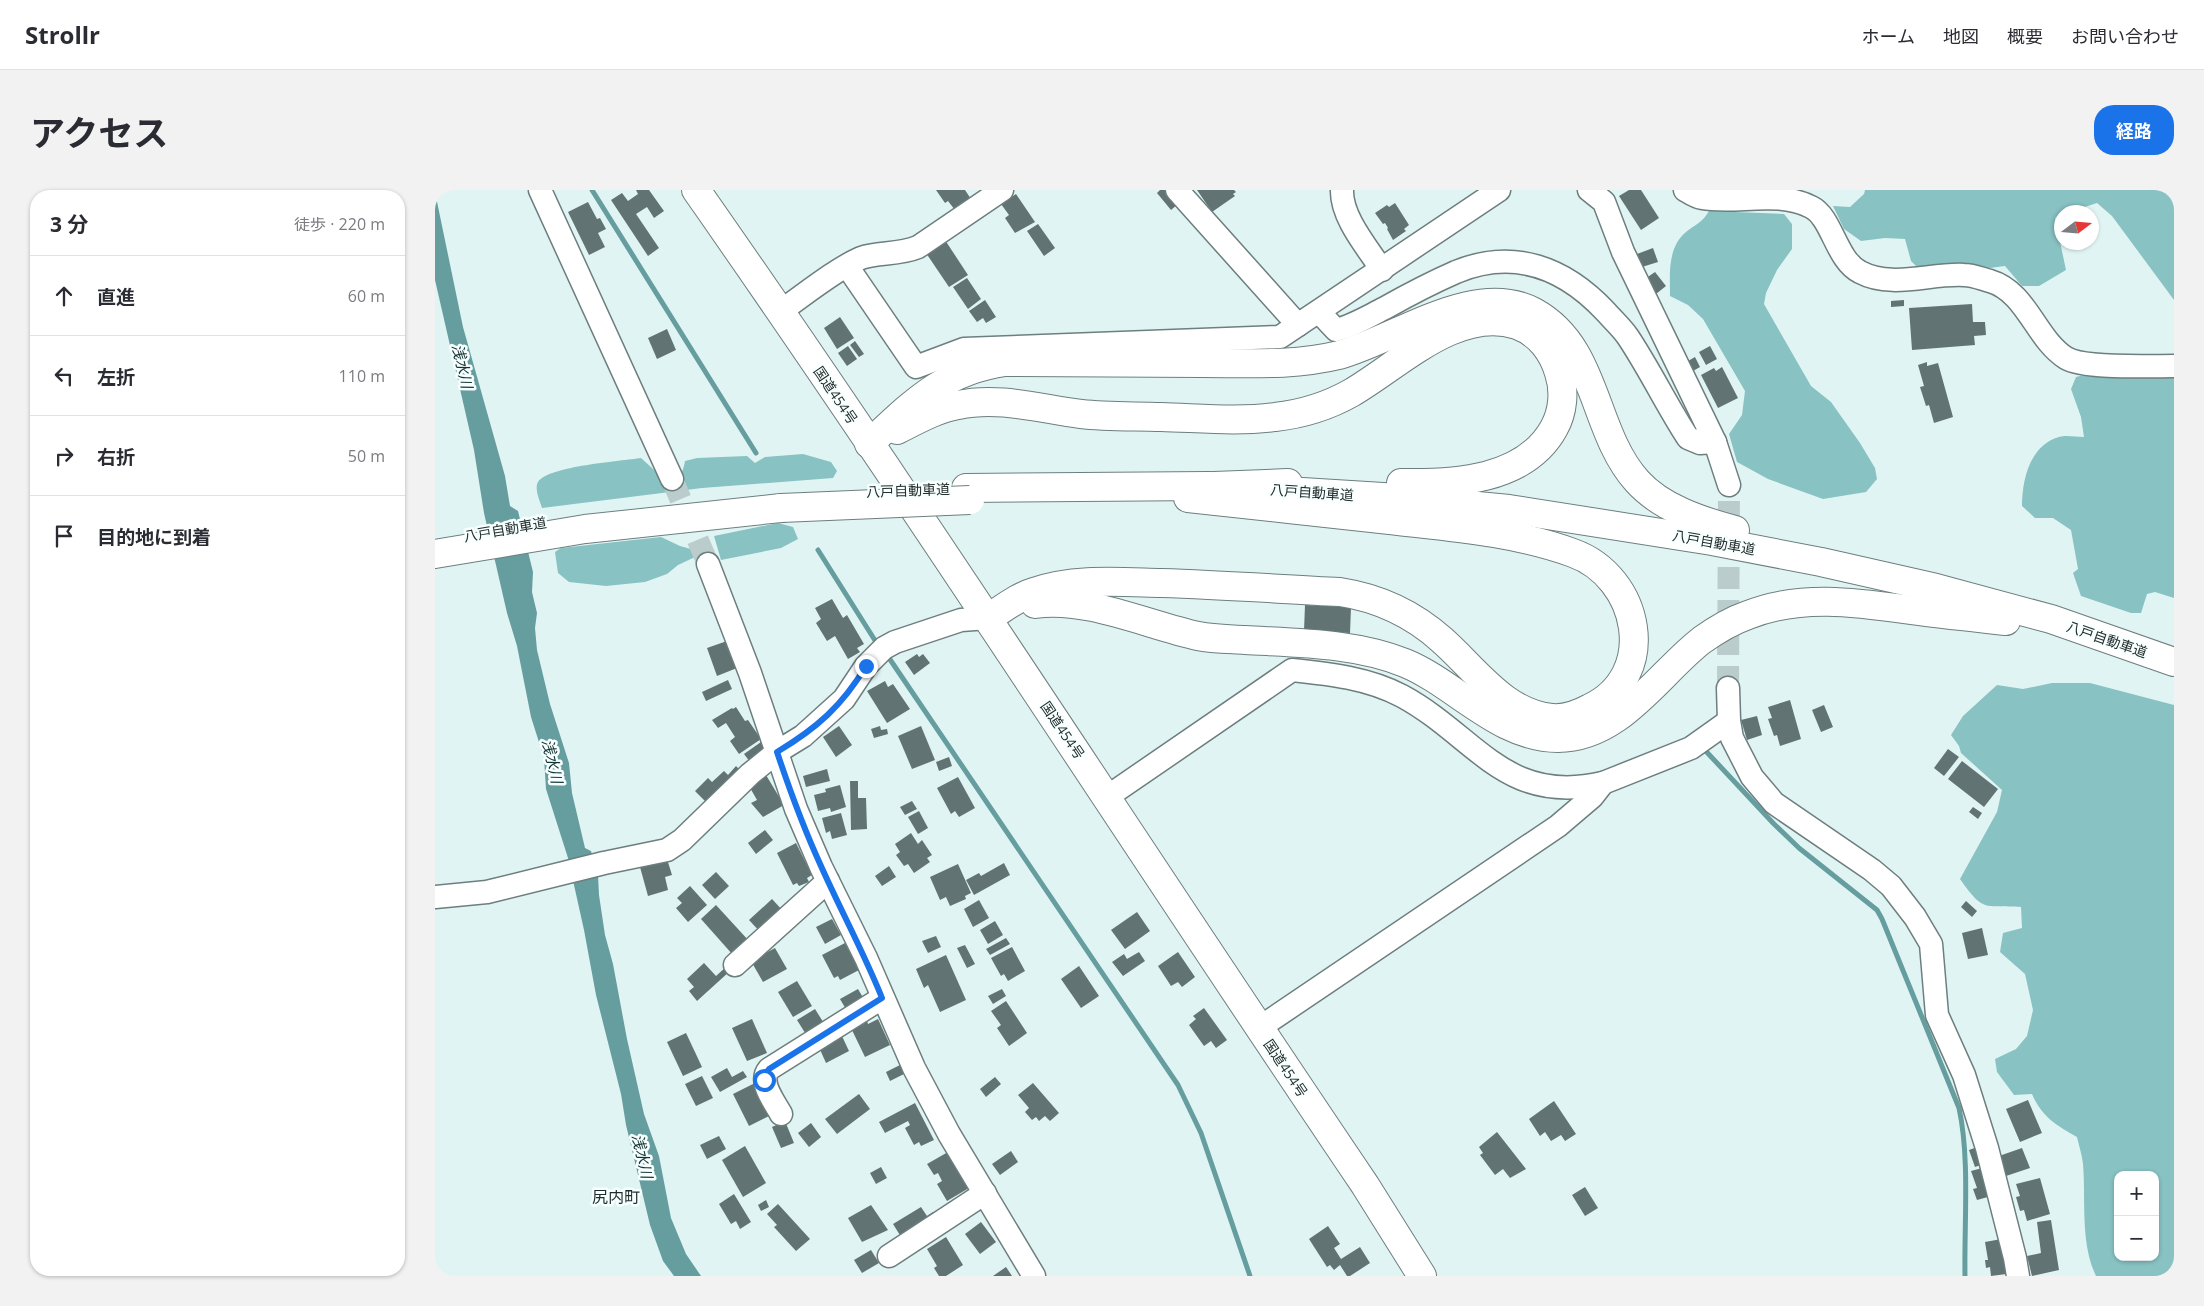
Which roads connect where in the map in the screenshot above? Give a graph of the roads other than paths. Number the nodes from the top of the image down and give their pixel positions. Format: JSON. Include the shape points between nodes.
{"nodes":[{"id":1,"x":540,"y":190,"type":"edge"},
{"id":2,"x":696,"y":190,"type":"edge"},
{"id":3,"x":1002,"y":190,"type":"edge"},
{"id":4,"x":1177,"y":190,"type":"edge"},
{"id":5,"x":1342,"y":190,"type":"edge"},
{"id":6,"x":1499,"y":190,"type":"edge"},
{"id":7,"x":1589,"y":190,"type":"edge"},
{"id":8,"x":1685,"y":190,"type":"edge"},
{"id":9,"x":847,"y":266,"type":"junction"},
{"id":10,"x":1382,"y":270,"type":"junction"},
{"id":11,"x":781,"y":311,"type":"junction"},
{"id":12,"x":1319,"y":312,"type":"junction"},
{"id":13,"x":1298,"y":324,"type":"junction"},
{"id":14,"x":2174,"y":366,"type":"edge"},
{"id":15,"x":1715,"y":442,"type":"junction"},
{"id":16,"x":869,"y":444,"type":"junction"},
{"id":17,"x":672,"y":479,"type":"tunnel mouth"},
{"id":18,"x":1729,"y":485,"type":"tunnel mouth"},
{"id":19,"x":1214,"y":486,"type":"junction"},
{"id":20,"x":968,"y":494,"type":"junction"},
{"id":21,"x":1188,"y":498,"type":"junction"},
{"id":22,"x":440,"y":547,"type":"edge"},
{"id":23,"x":708,"y":564,"type":"tunnel mouth"},
{"id":24,"x":1936,"y":588,"type":"junction"},
{"id":25,"x":988,"y":618,"type":"junction"},
{"id":26,"x":2018,"y":622,"type":"junction"},
{"id":27,"x":2174,"y":662,"type":"edge"},
{"id":28,"x":1728,"y":688,"type":"tunnel mouth"},
{"id":29,"x":1729,"y":721,"type":"junction"},
{"id":30,"x":777,"y":752,"type":"junction"},
{"id":31,"x":1603,"y":783,"type":"junction"},
{"id":32,"x":1107,"y":797,"type":"junction"},
{"id":33,"x":828,"y":881,"type":"junction"},
{"id":34,"x":435,"y":897,"type":"edge"},
{"id":35,"x":735,"y":965,"type":"dead end"},
{"id":36,"x":882,"y":998,"type":"junction"},
{"id":37,"x":1259,"y":1028,"type":"junction"},
{"id":38,"x":781,"y":1114,"type":"dead end"},
{"id":39,"x":985,"y":1193,"type":"junction"},
{"id":40,"x":889,"y":1256,"type":"dead end"},
{"id":41,"x":1033,"y":1276,"type":"edge"},
{"id":42,"x":1423,"y":1276,"type":"edge"},
{"id":43,"x":2018,"y":1276,"type":"edge"}],
"edges":[{"from":1,"to":17,"type":"street"},
{"from":2,"to":11,"type":"highway","name":"国道454号"},
{"from":3,"to":9,"type":"street","via":[[918,247],[904,253],[863,258]]},
{"from":4,"to":13,"type":"street"},
{"from":5,"to":10,"type":"street","via":[[1345,212]]},
{"from":6,"to":10,"type":"street"},
{"from":7,"to":15,"type":"street","via":[[1604,202],[1623,252]]},
{"from":8,"to":14,"type":"street","via":[[1701,198],[1790,200],[1812,207],[1847,261],[1859,272],[1883,280],[1966,275],[1993,282],[2009,291],[2051,347],[2067,359],[2083,364]]},
{"from":9,"to":11,"type":"street"},
{"from":9,"to":13,"type":"street","via":[[916,367],[963,349],[1280,337]]},
{"from":10,"to":12,"type":"street"},
{"from":11,"to":16,"type":"highway","name":"国道454号"},
{"from":12,"to":13,"type":"street"},
{"from":12,"to":15,"type":"street","via":[[1336,330],[1474,266],[1498,262],[1524,263],[1548,269],[1588,293],[1627,336],[1688,438],[1700,443]]},
{"from":15,"to":18,"type":"street"},
{"from":16,"to":19,"type":"highway","via":[[939,410],[981,402],[1083,414],[1254,419],[1292,415],[1340,399],[1444,334],[1460,327],[1490,322],[1518,326],[1530,332],[1541,340],[1557,365],[1563,393],[1554,428],[1529,456],[1499,471],[1459,481],[1432,483],[1308,482]]},
{"from":16,"to":24,"type":"highway","via":[[921,397],[951,378],[985,365],[1005,362],[1297,362],[1356,350],[1454,310],[1504,303],[1533,312],[1558,329],[1569,342],[1579,358],[1620,458],[1649,493],[1676,509],[1715,524],[1875,566]]},
{"from":16,"to":25,"type":"highway","name":"国道454号"},
{"from":19,"to":20,"type":"highway","name":"八戸自動車道"},
{"from":19,"to":24,"type":"highway","name":"八戸自動車道","via":[[1509,509],[1712,541]]},
{"from":20,"to":21,"type":"highway","name":"八戸自動車道"},
{"from":20,"to":22,"type":"highway","name":"八戸自動車道","via":[[680,503]]},
{"from":21,"to":25,"type":"highway","via":[[1478,530],[1573,553],[1605,570],[1626,600],[1634,631],[1630,662],[1617,687],[1607,698],[1583,712],[1554,718],[1516,706],[1425,626],[1383,602],[1360,595],[1089,582],[1033,592]]},
{"from":21,"to":26,"type":"highway","name":"八戸自動車道","via":[[1363,507],[1527,524],[1711,553],[1818,574]]},
{"from":23,"to":30,"type":"street"},
{"from":24,"to":27,"type":"highway","name":"八戸自動車道","via":[[2051,619]]},
{"from":25,"to":26,"type":"highway","via":[[1036,604],[1062,602],[1202,637],[1365,652],[1421,671],[1489,714],[1518,729],[1547,738],[1592,731],[1620,715],[1701,641],[1749,614],[1778,606],[1806,601],[1842,601]]},
{"from":25,"to":30,"type":"street","via":[[961,620],[884,648],[870,661],[844,699],[803,736]]},
{"from":25,"to":32,"type":"highway","name":"国道454号"},
{"from":26,"to":27,"type":"highway","name":"八戸自動車道"},
{"from":28,"to":29,"type":"street"},
{"from":29,"to":31,"type":"street","via":[[1691,748]]},
{"from":29,"to":43,"type":"street","via":[[1732,738],[1741,757],[1752,777],[1774,803],[1885,881],[1915,917],[1931,944],[1937,1015],[1964,1075],[1987,1148]]},
{"from":30,"to":33,"type":"street","via":[[796,809]]},
{"from":30,"to":34,"type":"street","via":[[682,840],[667,850],[487,892]]},
{"from":31,"to":32,"type":"street","via":[[1565,788],[1526,781],[1484,758],[1423,710],[1378,685],[1341,676],[1292,670]]},
{"from":31,"to":37,"type":"street","via":[[1592,797],[1558,826]]},
{"from":32,"to":37,"type":"highway","name":"国道454号"},
{"from":33,"to":35,"type":"street"},
{"from":33,"to":36,"type":"street"},
{"from":36,"to":38,"type":"street","via":[[769,1069],[764,1080]]},
{"from":36,"to":39,"type":"street","via":[[914,1068]]},
{"from":37,"to":42,"type":"highway","name":"国道454号"},
{"from":39,"to":40,"type":"street"},
{"from":39,"to":41,"type":"street"}]}
